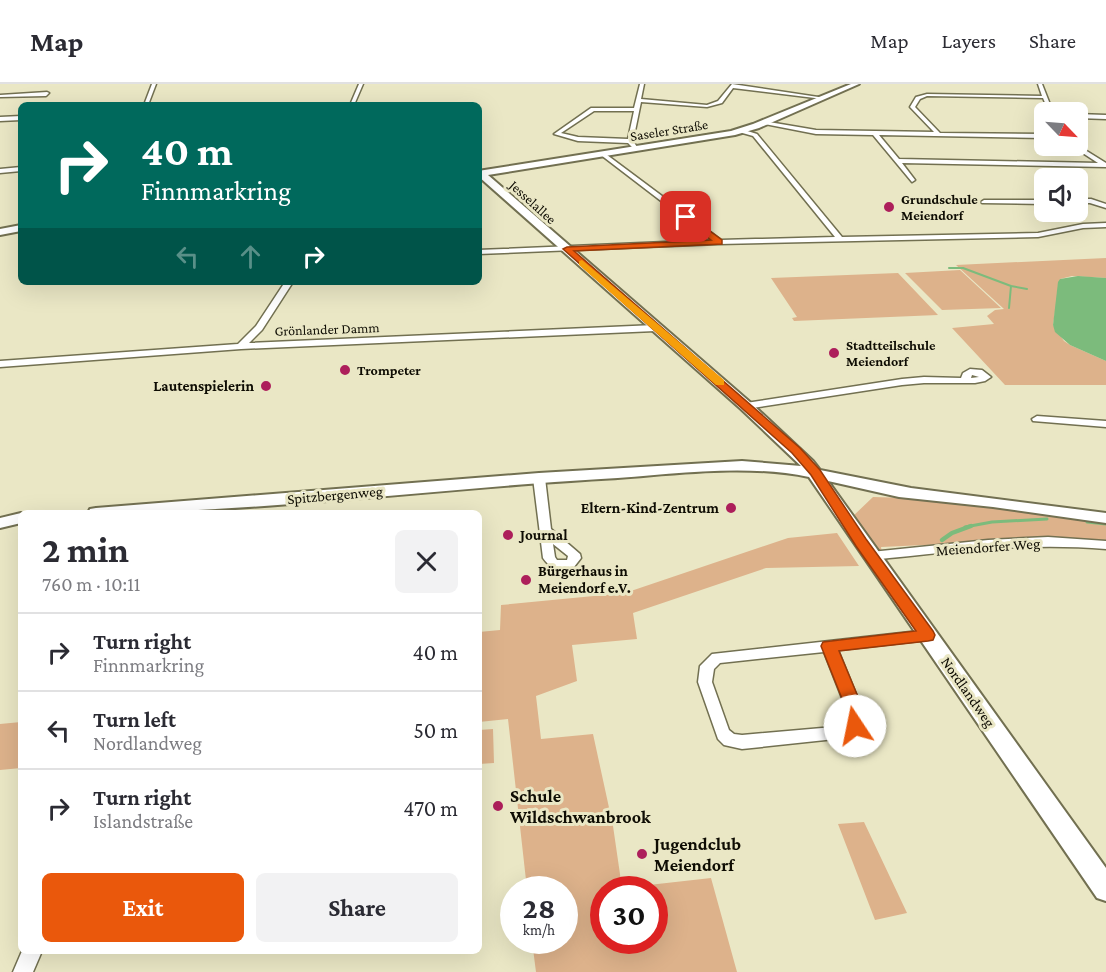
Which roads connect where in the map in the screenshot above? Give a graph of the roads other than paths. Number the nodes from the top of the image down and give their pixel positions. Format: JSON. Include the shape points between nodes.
{"nodes":[{"id":1,"x":154,"y":84,"type":"edge"},
{"id":2,"x":362,"y":84,"type":"edge"},
{"id":3,"x":642,"y":84,"type":"edge"},
{"id":4,"x":856,"y":84,"type":"edge"},
{"id":5,"x":939,"y":84,"type":"edge"},
{"id":6,"x":951,"y":84,"type":"edge"},
{"id":7,"x":1040,"y":84,"type":"edge"},
{"id":8,"x":733,"y":86,"type":"edge"},
{"id":9,"x":38,"y":94,"type":"dead end"},
{"id":10,"x":0,"y":96,"type":"edge"},
{"id":11,"x":1044,"y":97,"type":"junction"},
{"id":12,"x":823,"y":98,"type":"junction"},
{"id":13,"x":639,"y":100,"type":"junction"},
{"id":14,"x":147,"y":102,"type":"edge"},
{"id":15,"x":353,"y":102,"type":"edge"},
{"id":16,"x":1046,"y":102,"type":"edge"},
{"id":17,"x":637,"y":110,"type":"junction"},
{"id":18,"x":1088,"y":116,"type":"edge"},
{"id":19,"x":1106,"y":117,"type":"edge"},
{"id":20,"x":18,"y":118,"type":"edge"},
{"id":21,"x":0,"y":119,"type":"edge"},
{"id":22,"x":763,"y":123,"type":"junction"},
{"id":23,"x":741,"y":130,"type":"junction"},
{"id":24,"x":875,"y":133,"type":"junction"},
{"id":25,"x":938,"y":134,"type":"junction"},
{"id":26,"x":1034,"y":136,"type":"edge"},
{"id":27,"x":630,"y":141,"type":"junction"},
{"id":28,"x":636,"y":148,"type":"junction"},
{"id":29,"x":603,"y":154,"type":"junction"},
{"id":30,"x":1088,"y":154,"type":"edge"},
{"id":31,"x":898,"y":161,"type":"junction"},
{"id":32,"x":1106,"y":165,"type":"edge"},
{"id":33,"x":18,"y":169,"type":"edge"},
{"id":34,"x":0,"y":171,"type":"edge"},
{"id":35,"x":482,"y":173,"type":"edge"},
{"id":36,"x":482,"y":175,"type":"edge"},
{"id":37,"x":912,"y":180,"type":"dead end"},
{"id":38,"x":1088,"y":201,"type":"edge"},
{"id":39,"x":984,"y":202,"type":"dead end"},
{"id":40,"x":1034,"y":202,"type":"edge"},
{"id":41,"x":1106,"y":206,"type":"edge"},
{"id":42,"x":1106,"y":225,"type":"edge"},
{"id":43,"x":18,"y":229,"type":"edge"},
{"id":44,"x":0,"y":232,"type":"edge"},
{"id":45,"x":839,"y":238,"type":"junction"},
{"id":46,"x":719,"y":242,"type":"junction"},
{"id":47,"x":567,"y":249,"type":"junction"},
{"id":48,"x":482,"y":252,"type":"edge"},
{"id":49,"x":287,"y":285,"type":"edge"},
{"id":50,"x":655,"y":328,"type":"junction"},
{"id":51,"x":241,"y":346,"type":"junction"},
{"id":52,"x":0,"y":364,"type":"edge"},
{"id":53,"x":966,"y":380,"type":"dead end"},
{"id":54,"x":747,"y":406,"type":"junction"},
{"id":55,"x":1037,"y":419,"type":"dead end"},
{"id":56,"x":1106,"y":424,"type":"edge"},
{"id":57,"x":539,"y":478,"type":"junction"},
{"id":58,"x":820,"y":479,"type":"junction"},
{"id":59,"x":204,"y":509,"type":"edge"},
{"id":60,"x":177,"y":510,"type":"edge"},
{"id":61,"x":1106,"y":518,"type":"edge"},
{"id":62,"x":547,"y":532,"type":"dead end"},
{"id":63,"x":1106,"y":545,"type":"edge"},
{"id":64,"x":871,"y":556,"type":"junction"},
{"id":65,"x":928,"y":635,"type":"junction"},
{"id":66,"x":829,"y":646,"type":"junction"},
{"id":67,"x":1106,"y":889,"type":"edge"},
{"id":68,"x":31,"y":954,"type":"edge"},
{"id":69,"x":22,"y":972,"type":"edge"}],
"edges":[{"from":1,"to":14,"type":"street"},
{"from":2,"to":15,"type":"street"},
{"from":3,"to":13,"type":"street"},
{"from":4,"to":12,"type":"street","name":"Saseler Straße"},
{"from":5,"to":6,"type":"street"},
{"from":7,"to":11,"type":"street"},
{"from":8,"to":12,"type":"street"},
{"from":8,"to":13,"type":"street","via":[[720,102],[707,106]]},
{"from":9,"to":10,"type":"street"},
{"from":11,"to":16,"type":"street"},
{"from":11,"to":25,"type":"street","via":[[918,98],[912,107]]},
{"from":12,"to":22,"type":"street","name":"Saseler Straße"},
{"from":13,"to":17,"type":"street"},
{"from":17,"to":27,"type":"street"},
{"from":17,"to":27,"type":"street","via":[[593,109],[557,134]]},
{"from":18,"to":19,"type":"street"},
{"from":20,"to":21,"type":"street"},
{"from":22,"to":23,"type":"street","name":"Saseler Straße"},
{"from":22,"to":24,"type":"street","via":[[816,132]]},
{"from":23,"to":28,"type":"street","name":"Saseler Straße"},
{"from":23,"to":45,"type":"street","via":[[755,135]]},
{"from":24,"to":25,"type":"street"},
{"from":24,"to":31,"type":"street"},
{"from":25,"to":26,"type":"street"},
{"from":27,"to":28,"type":"street"},
{"from":28,"to":29,"type":"street","name":"Saseler Straße"},
{"from":29,"to":35,"type":"street","name":"Saseler Straße"},
{"from":29,"to":46,"type":"street"},
{"from":30,"to":32,"type":"street"},
{"from":31,"to":32,"type":"street"},
{"from":31,"to":37,"type":"street"},
{"from":33,"to":34,"type":"street"},
{"from":36,"to":47,"type":"street","name":"Jesselallee"},
{"from":38,"to":41,"type":"street"},
{"from":39,"to":40,"type":"street"},
{"from":42,"to":45,"type":"street","via":[[1038,235]]},
{"from":43,"to":44,"type":"street"},
{"from":45,"to":46,"type":"street"},
{"from":46,"to":47,"type":"street"},
{"from":47,"to":48,"type":"street"},
{"from":47,"to":50,"type":"street","name":"Nordlandweg"},
{"from":49,"to":51,"type":"street","via":[[259,328]]},
{"from":50,"to":51,"type":"street","name":"Grönlander Damm"},
{"from":50,"to":54,"type":"street","name":"Nordlandweg"},
{"from":51,"to":52,"type":"street","name":"Grönlander Damm"},
{"from":53,"to":54,"type":"street","via":[[924,380]]},
{"from":54,"to":58,"type":"street","name":"Nordlandweg","via":[[796,450]]},
{"from":55,"to":56,"type":"street"},
{"from":57,"to":58,"type":"street","name":"Spitzbergenweg","via":[[717,468]]},
{"from":57,"to":59,"type":"street","name":"Spitzbergenweg"},
{"from":57,"to":62,"type":"street"},
{"from":58,"to":61,"type":"street","name":"Spitzbergenweg","via":[[858,492],[910,493]]},
{"from":58,"to":64,"type":"street","name":"Nordlandweg"},
{"from":59,"to":60,"type":"street","name":"Spitzbergenweg"},
{"from":63,"to":64,"type":"street","name":"Meiendorfer Weg","via":[[1006,544]]},
{"from":64,"to":65,"type":"street","name":"Nordlandweg"},
{"from":65,"to":66,"type":"street"},
{"from":65,"to":67,"type":"street","name":"Nordlandweg"},
{"from":66,"to":66,"type":"street","via":[[728,656],[707,666],[705,682],[723,734],[741,742],[849,732],[857,716]]},
{"from":68,"to":69,"type":"street"}]}
